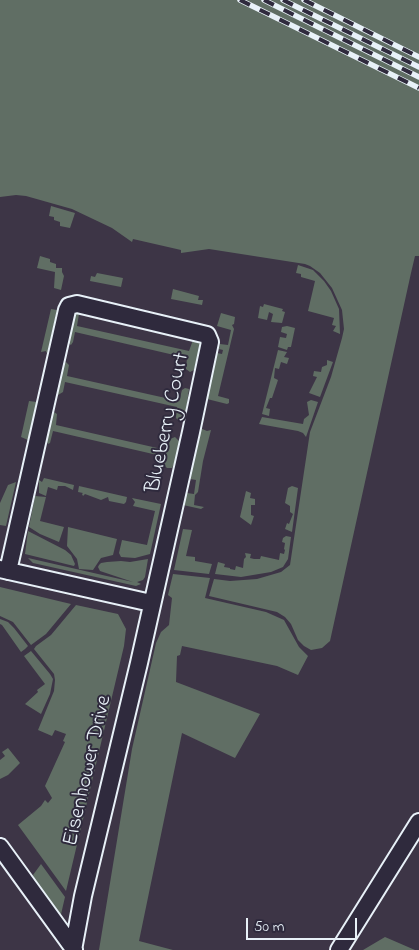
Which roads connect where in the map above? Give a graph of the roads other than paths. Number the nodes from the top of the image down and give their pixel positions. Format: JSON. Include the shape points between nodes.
{"nodes":[{"id":1,"x":4,"y":570,"type":"edge"},
{"id":2,"x":151,"y":603,"type":"junction"},
{"id":3,"x":419,"y":822,"type":"edge"},
{"id":4,"x":0,"y":848,"type":"edge"},
{"id":5,"x":74,"y":950,"type":"edge"},
{"id":6,"x":339,"y":950,"type":"edge"}],
"edges":[{"from":1,"to":2,"type":"street"},
{"from":1,"to":2,"type":"street","name":"Blueberry Court","via":[[67,310],[77,304],[205,334],[210,338]]},
{"from":2,"to":5,"type":"street","name":"Eisenhower Drive","via":[[83,896]]},
{"from":3,"to":6,"type":"street"},
{"from":4,"to":5,"type":"street"}]}
